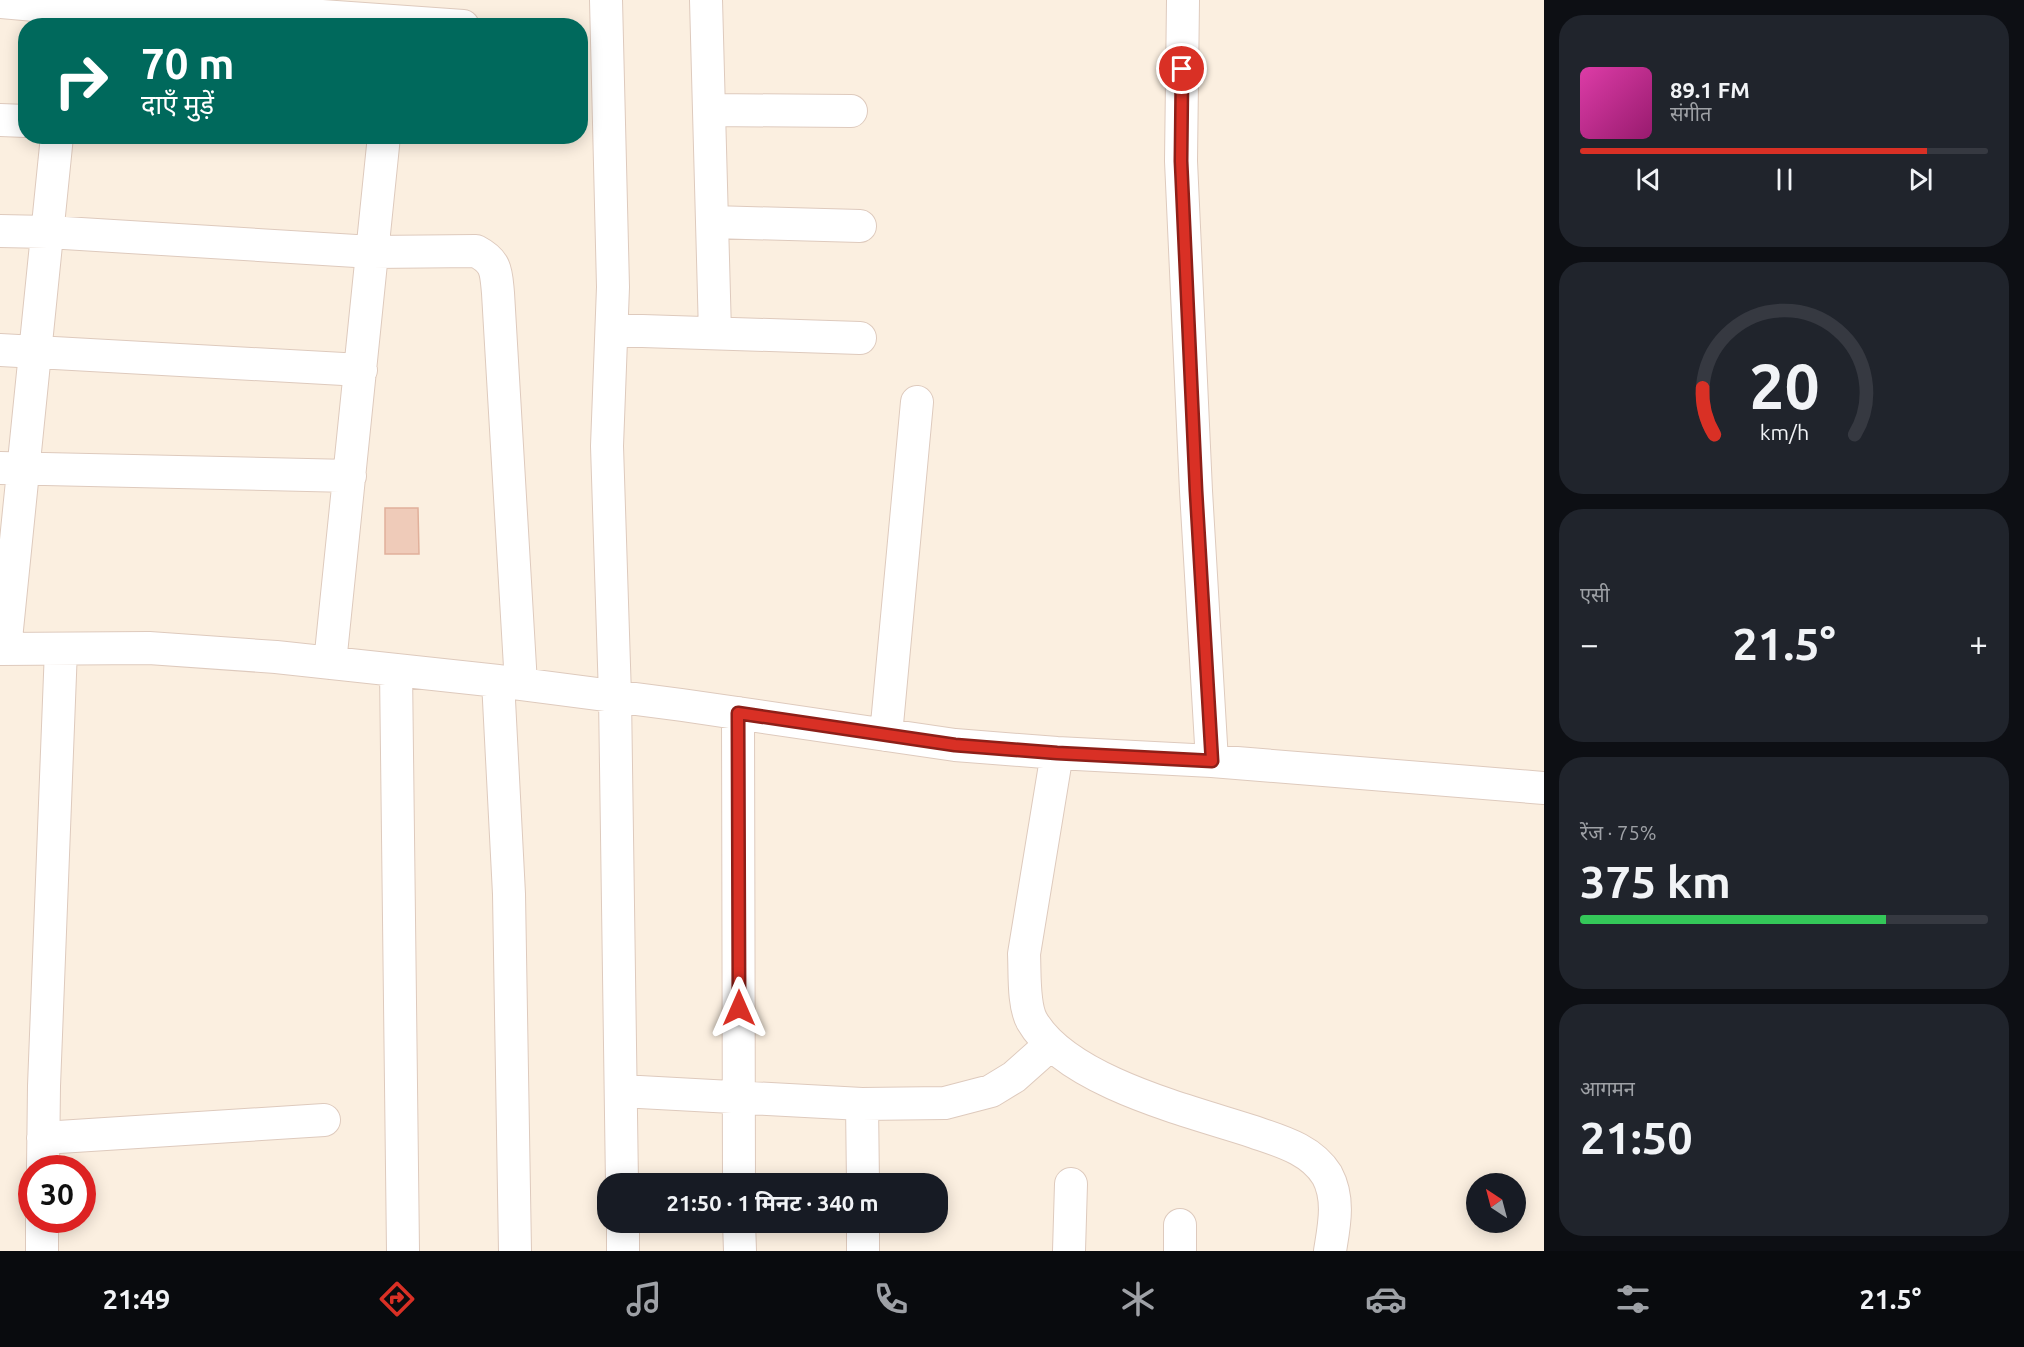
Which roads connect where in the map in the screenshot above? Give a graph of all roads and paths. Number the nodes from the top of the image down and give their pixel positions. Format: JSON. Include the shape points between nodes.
{"nodes":[{"id":1,"x":606,"y":0,"type":"edge"},
{"id":2,"x":706,"y":0,"type":"edge"},
{"id":3,"x":1183,"y":0,"type":"edge"},
{"id":4,"x":0,"y":2,"type":"edge"},
{"id":5,"x":69,"y":11,"type":"edge"},
{"id":6,"x":350,"y":18,"type":"edge"},
{"id":7,"x":593,"y":36,"type":"edge"},
{"id":8,"x":709,"y":110,"type":"junction"},
{"id":9,"x":851,"y":111,"type":"dead end"},
{"id":10,"x":0,"y":120,"type":"edge"},
{"id":11,"x":18,"y":121,"type":"edge"},
{"id":12,"x":594,"y":130,"type":"edge"},
{"id":13,"x":56,"y":144,"type":"edge"},
{"id":14,"x":383,"y":144,"type":"edge"},
{"id":15,"x":712,"y":222,"type":"junction"},
{"id":16,"x":860,"y":226,"type":"dead end"},
{"id":17,"x":0,"y":231,"type":"edge"},
{"id":18,"x":48,"y":232,"type":"junction"},
{"id":19,"x":372,"y":252,"type":"junction"},
{"id":20,"x":612,"y":330,"type":"junction"},
{"id":21,"x":715,"y":333,"type":"junction"},
{"id":22,"x":860,"y":338,"type":"dead end"},
{"id":23,"x":0,"y":350,"type":"edge"},
{"id":24,"x":35,"y":351,"type":"junction"},
{"id":25,"x":361,"y":370,"type":"junction"},
{"id":26,"x":917,"y":402,"type":"dead end"},
{"id":27,"x":12,"y":469,"type":"edge"},
{"id":28,"x":350,"y":476,"type":"junction"},
{"id":29,"x":3,"y":649,"type":"edge"},
{"id":30,"x":61,"y":649,"type":"junction"},
{"id":31,"x":330,"y":663,"type":"junction"},
{"id":32,"x":396,"y":670,"type":"junction"},
{"id":33,"x":510,"y":683,"type":"junction"},
{"id":34,"x":615,"y":696,"type":"junction"},
{"id":35,"x":738,"y":713,"type":"junction"},
{"id":36,"x":886,"y":735,"type":"junction"},
{"id":37,"x":1057,"y":753,"type":"junction"},
{"id":38,"x":1212,"y":761,"type":"junction"},
{"id":39,"x":1544,"y":788,"type":"edge"},
{"id":40,"x":1050,"y":1045,"type":"junction"},
{"id":41,"x":621,"y":1091,"type":"junction"},
{"id":42,"x":739,"y":1098,"type":"junction"},
{"id":43,"x":862,"y":1104,"type":"junction"},
{"id":44,"x":324,"y":1120,"type":"dead end"},
{"id":45,"x":43,"y":1138,"type":"junction"},
{"id":46,"x":43,"y":1155,"type":"edge"},
{"id":47,"x":622,"y":1173,"type":"edge"},
{"id":48,"x":739,"y":1173,"type":"edge"},
{"id":49,"x":863,"y":1173,"type":"edge"},
{"id":50,"x":1071,"y":1184,"type":"dead end"},
{"id":51,"x":42,"y":1233,"type":"edge"},
{"id":52,"x":623,"y":1233,"type":"edge"},
{"id":53,"x":740,"y":1233,"type":"edge"},
{"id":54,"x":863,"y":1233,"type":"edge"},
{"id":55,"x":42,"y":1251,"type":"edge"},
{"id":56,"x":403,"y":1251,"type":"edge"},
{"id":57,"x":515,"y":1251,"type":"edge"},
{"id":58,"x":623,"y":1251,"type":"edge"},
{"id":59,"x":740,"y":1251,"type":"edge"},
{"id":60,"x":863,"y":1251,"type":"edge"},
{"id":61,"x":1069,"y":1251,"type":"edge"},
{"id":62,"x":1330,"y":1251,"type":"edge"}],
"edges":[{"from":1,"to":7,"type":"street"},
{"from":2,"to":8,"type":"street"},
{"from":3,"to":38,"type":"street","via":[[1181,161]]},
{"from":4,"to":5,"type":"street"},
{"from":5,"to":6,"type":"street","via":[[280,13]]},
{"from":7,"to":12,"type":"street"},
{"from":8,"to":9,"type":"street"},
{"from":8,"to":15,"type":"street"},
{"from":10,"to":11,"type":"street"},
{"from":12,"to":20,"type":"street"},
{"from":13,"to":18,"type":"street"},
{"from":14,"to":19,"type":"street"},
{"from":15,"to":16,"type":"street"},
{"from":15,"to":21,"type":"street"},
{"from":17,"to":18,"type":"street"},
{"from":18,"to":19,"type":"street"},
{"from":18,"to":24,"type":"street"},
{"from":19,"to":25,"type":"street"},
{"from":19,"to":33,"type":"street","via":[[476,251],[489,258],[496,270]]},
{"from":20,"to":21,"type":"street"},
{"from":20,"to":34,"type":"street","via":[[607,446]]},
{"from":21,"to":22,"type":"street"},
{"from":23,"to":24,"type":"street"},
{"from":24,"to":25,"type":"street"},
{"from":24,"to":27,"type":"street"},
{"from":25,"to":28,"type":"street"},
{"from":26,"to":36,"type":"street"},
{"from":27,"to":28,"type":"street"},
{"from":27,"to":29,"type":"street"},
{"from":28,"to":31,"type":"street"},
{"from":29,"to":30,"type":"street"},
{"from":30,"to":31,"type":"street","via":[[149,648]]},
{"from":30,"to":45,"type":"street"},
{"from":31,"to":32,"type":"street"},
{"from":32,"to":33,"type":"street"},
{"from":32,"to":56,"type":"street"},
{"from":33,"to":34,"type":"street"},
{"from":33,"to":57,"type":"street"},
{"from":34,"to":35,"type":"street"},
{"from":34,"to":41,"type":"street"},
{"from":35,"to":36,"type":"street"},
{"from":35,"to":42,"type":"street"},
{"from":36,"to":37,"type":"street"},
{"from":37,"to":38,"type":"street"},
{"from":37,"to":40,"type":"street","via":[[1024,954],[1031,1020]]},
{"from":38,"to":39,"type":"street"},
{"from":40,"to":43,"type":"street","via":[[1014,1077],[991,1091],[945,1103]]},
{"from":40,"to":62,"type":"street","via":[[1085,1070],[1137,1093],[1286,1142],[1313,1158],[1327,1175],[1335,1196]]},
{"from":41,"to":42,"type":"street"},
{"from":41,"to":47,"type":"street"},
{"from":42,"to":43,"type":"street"},
{"from":42,"to":48,"type":"street"},
{"from":43,"to":49,"type":"street"},
{"from":44,"to":45,"type":"street"},
{"from":45,"to":46,"type":"street"},
{"from":50,"to":61,"type":"street"},
{"from":51,"to":55,"type":"street"},
{"from":52,"to":58,"type":"street"},
{"from":53,"to":59,"type":"street"},
{"from":54,"to":60,"type":"street"}]}
